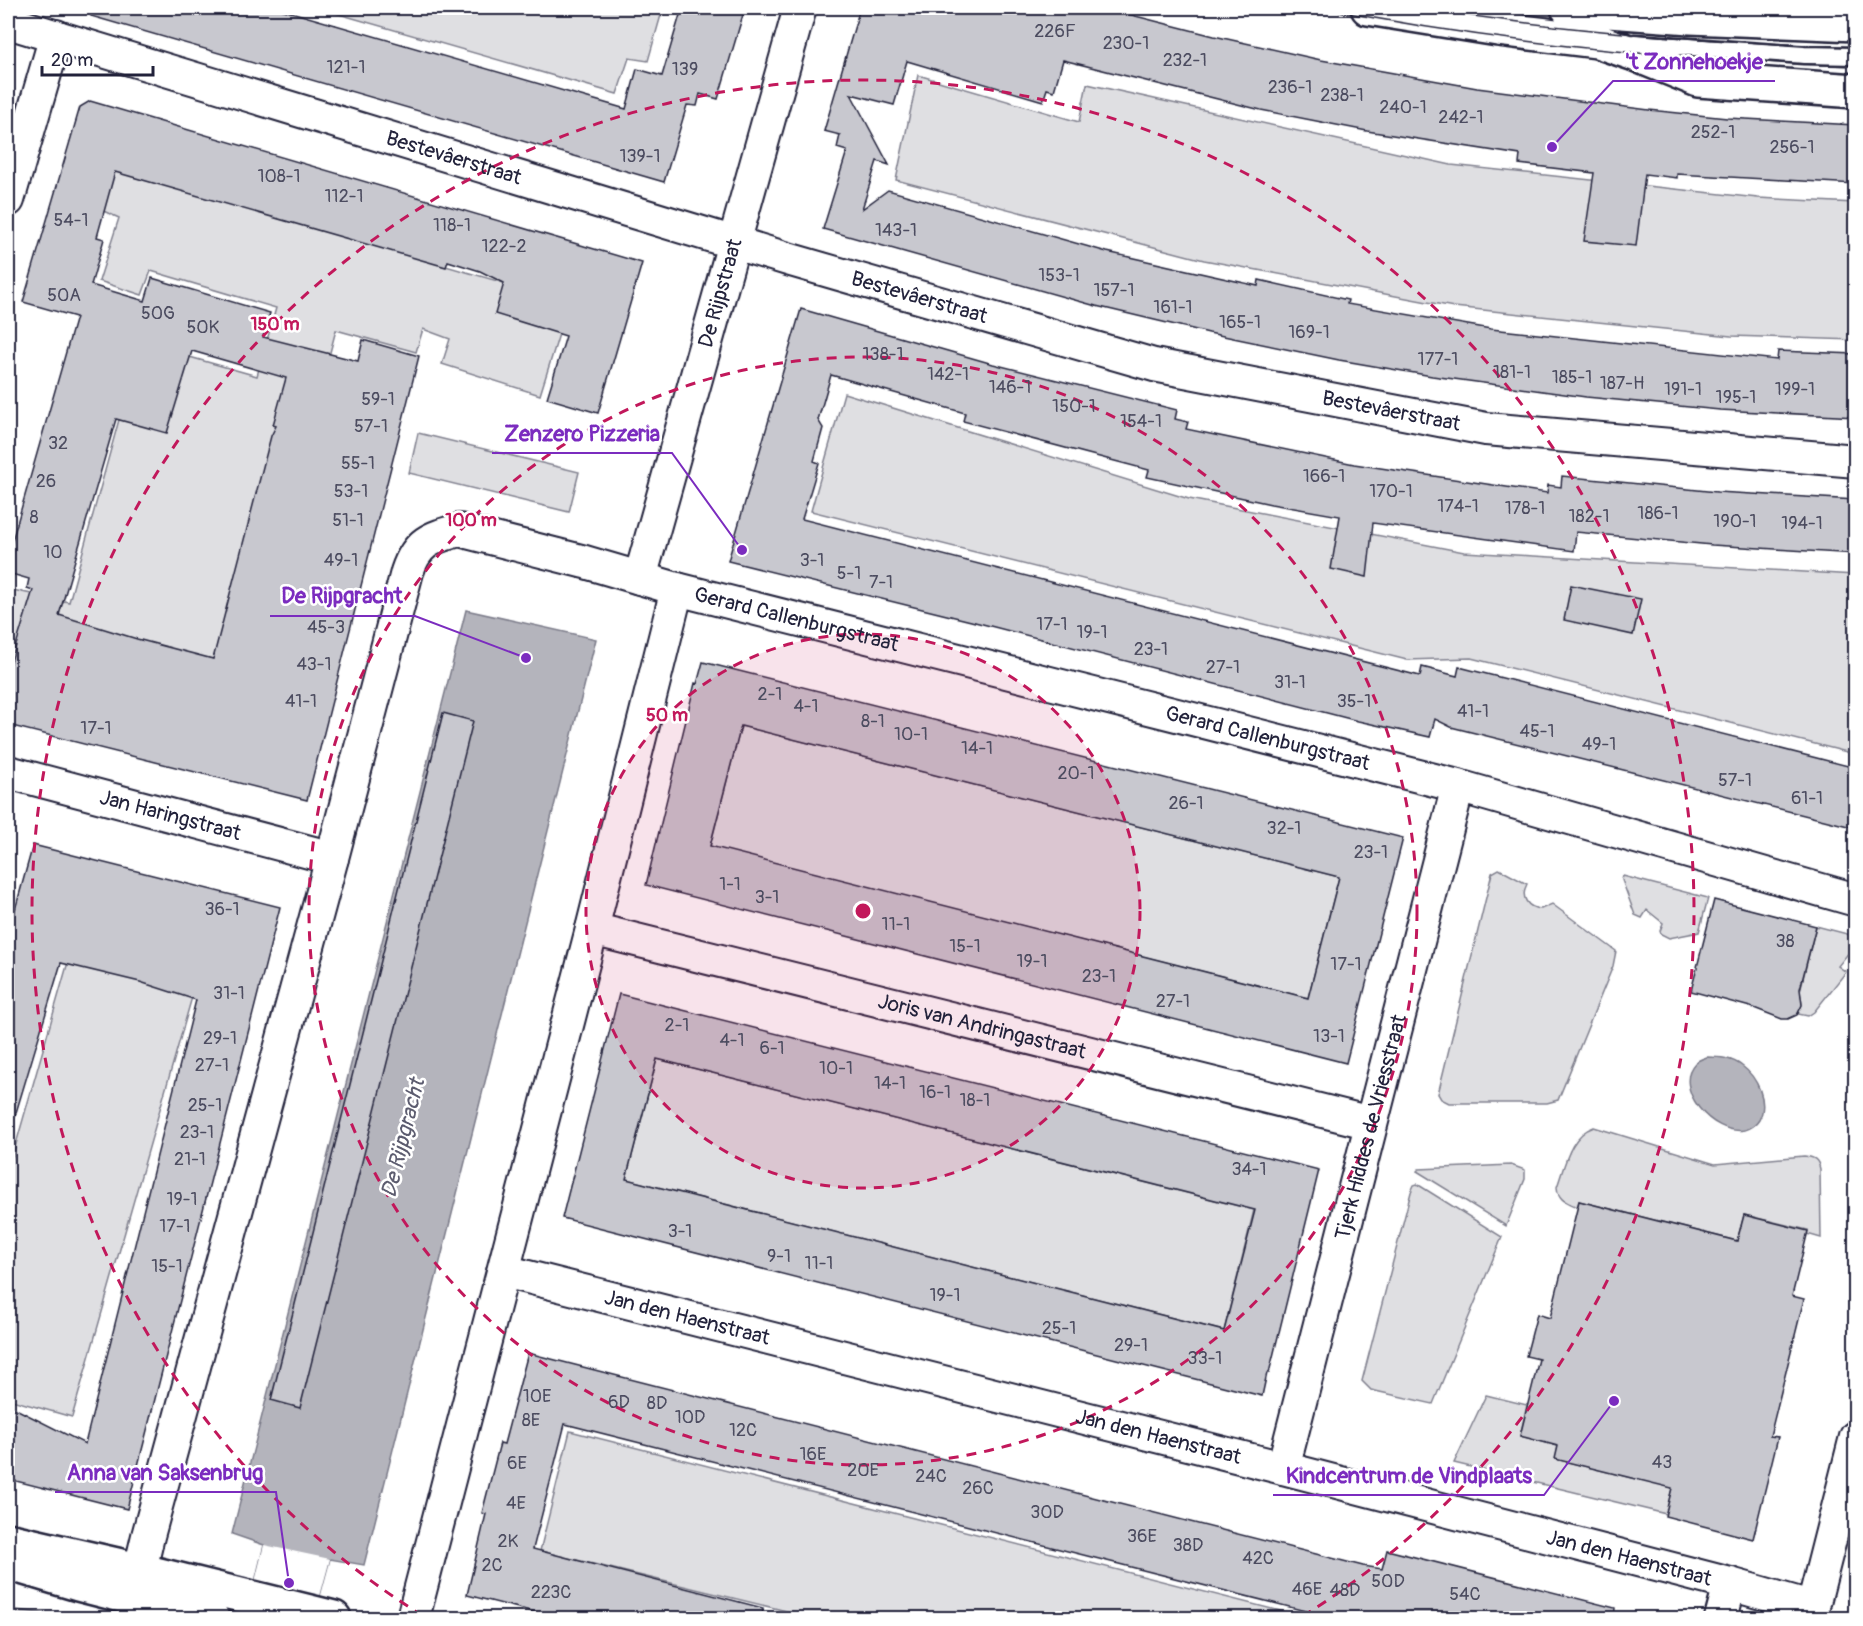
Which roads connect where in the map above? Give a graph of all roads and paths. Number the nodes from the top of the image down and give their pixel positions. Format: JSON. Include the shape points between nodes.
{"nodes":[{"id":1,"x":800,"y":8,"type":"edge"},
{"id":2,"x":1368,"y":8,"type":"edge"},
{"id":3,"x":1568,"y":8,"type":"edge"},
{"id":4,"x":8,"y":22,"type":"edge"},
{"id":5,"x":1856,"y":24,"type":"edge"},
{"id":6,"x":56,"y":36,"type":"junction"},
{"id":7,"x":1597,"y":41,"type":"junction"},
{"id":8,"x":1856,"y":56,"type":"edge"},
{"id":9,"x":1856,"y":92,"type":"edge"},
{"id":10,"x":8,"y":201,"type":"edge"},
{"id":11,"x":733,"y":242,"type":"junction"},
{"id":12,"x":1856,"y":461,"type":"edge"},
{"id":13,"x":640,"y":578,"type":"junction"},
{"id":14,"x":677,"y":590,"type":"junction"},
{"id":15,"x":8,"y":772,"type":"edge"},
{"id":16,"x":1458,"y":786,"type":"junction"},
{"id":17,"x":332,"y":858,"type":"junction"},
{"id":18,"x":1856,"y":900,"type":"edge"},
{"id":19,"x":592,"y":929,"type":"junction"},
{"id":20,"x":1371,"y":1123,"type":"junction"},
{"id":21,"x":504,"y":1272,"type":"junction"},
{"id":22,"x":1856,"y":1437,"type":"edge"},
{"id":23,"x":1283,"y":1468,"type":"junction"},
{"id":24,"x":8,"y":1540,"type":"edge"},
{"id":25,"x":8,"y":1563,"type":"edge"},
{"id":26,"x":136,"y":1584,"type":"junction"},
{"id":27,"x":1730,"y":1584,"type":"junction"},
{"id":28,"x":1810,"y":1613,"type":"edge"},
{"id":29,"x":325,"y":1616,"type":"edge"},
{"id":30,"x":212,"y":1618,"type":"edge"},
{"id":31,"x":413,"y":1618,"type":"edge"},
{"id":32,"x":1721,"y":1618,"type":"edge"}],
"edges":[{"from":1,"to":11,"type":"street","name":"De Rijpstraat"},
{"from":2,"to":7,"type":"street"},
{"from":3,"to":5,"type":"street"},
{"from":4,"to":6,"type":"street","name":"Bestevâerstraat"},
{"from":6,"to":10,"type":"street"},
{"from":6,"to":11,"type":"street","name":"Bestevâerstraat"},
{"from":7,"to":8,"type":"lane"},
{"from":7,"to":9,"type":"street","via":[[1698,80]]},
{"from":11,"to":12,"type":"street","name":"Bestevâerstraat","via":[[1154,365],[1486,429]]},
{"from":11,"to":13,"type":"street","name":"De Rijpstraat"},
{"from":13,"to":14,"type":"street"},
{"from":13,"to":17,"type":"street","via":[[459,530],[420,545],[407,572]]},
{"from":14,"to":16,"type":"street","name":"Gerard Callenburgstraat"},
{"from":14,"to":19,"type":"street"},
{"from":15,"to":17,"type":"street","name":"Jan Haringstraat"},
{"from":16,"to":18,"type":"street","name":"Gerard Callenburgstraat"},
{"from":16,"to":20,"type":"street","name":"Tjerk Hiddes de Vriesstraat"},
{"from":17,"to":26,"type":"street"},
{"from":19,"to":20,"type":"street","name":"Joris van Andringastraat"},
{"from":19,"to":21,"type":"street"},
{"from":20,"to":23,"type":"street","name":"Tjerk Hiddes de Vriesstraat"},
{"from":21,"to":23,"type":"street","name":"Jan den Haenstraat"},
{"from":21,"to":31,"type":"street"},
{"from":22,"to":28,"type":"street"},
{"from":23,"to":27,"type":"street","name":"Jan den Haenstraat"},
{"from":24,"to":26,"type":"street"},
{"from":25,"to":26,"type":"street"},
{"from":26,"to":29,"type":"street","via":[[251,1598]]},
{"from":26,"to":30,"type":"street"},
{"from":27,"to":28,"type":"street","name":"Jan den Haenstraat"},
{"from":27,"to":32,"type":"street"}]}
